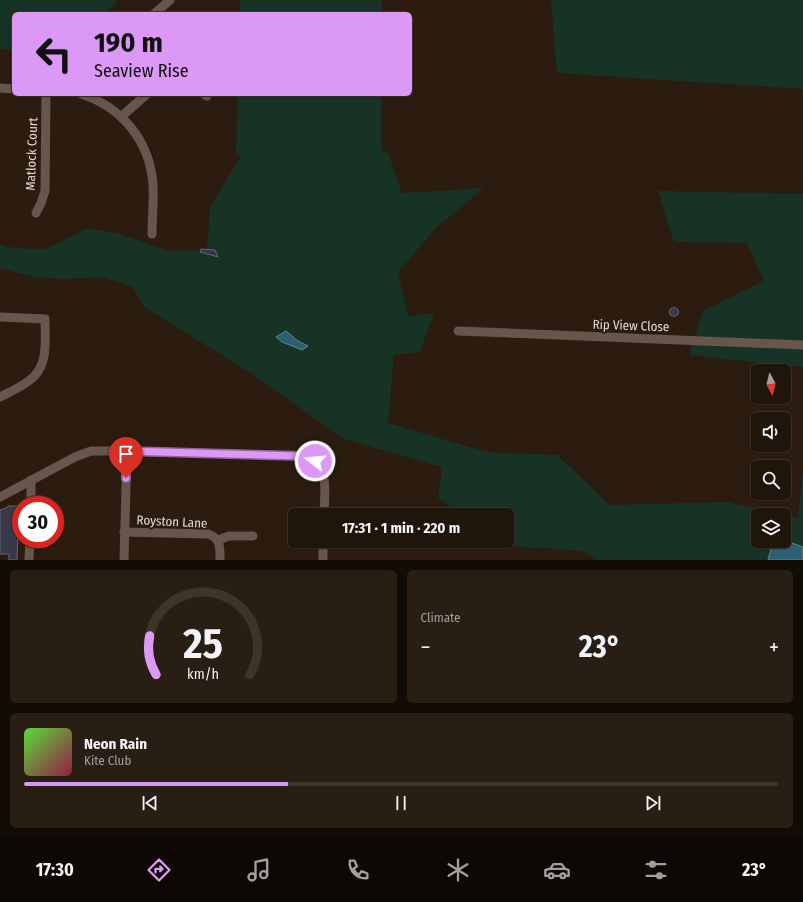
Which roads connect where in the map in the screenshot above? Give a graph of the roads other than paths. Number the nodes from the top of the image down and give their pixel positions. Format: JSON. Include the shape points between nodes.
{"nodes":[{"id":1,"x":170,"y":0,"type":"edge"},
{"id":2,"x":156,"y":12,"type":"edge"},
{"id":3,"x":0,"y":88,"type":"edge"},
{"id":4,"x":12,"y":89,"type":"edge"},
{"id":5,"x":46,"y":96,"type":"edge"},
{"id":6,"x":86,"y":96,"type":"edge"},
{"id":7,"x":145,"y":96,"type":"edge"},
{"id":8,"x":122,"y":116,"type":"junction"},
{"id":9,"x":36,"y":213,"type":"dead end"},
{"id":10,"x":152,"y":234,"type":"dead end"},
{"id":11,"x":0,"y":317,"type":"edge"},
{"id":12,"x":458,"y":331,"type":"dead end"},
{"id":13,"x":803,"y":344,"type":"edge"},
{"id":14,"x":0,"y":397,"type":"edge"},
{"id":15,"x":126,"y":451,"type":"junction"},
{"id":16,"x":32,"y":480,"type":"junction"},
{"id":17,"x":31,"y":496,"type":"edge"},
{"id":18,"x":0,"y":497,"type":"edge"},
{"id":19,"x":324,"y":508,"type":"edge"},
{"id":20,"x":124,"y":532,"type":"junction"},
{"id":21,"x":253,"y":536,"type":"dead end"},
{"id":22,"x":218,"y":540,"type":"junction"},
{"id":23,"x":30,"y":548,"type":"edge"},
{"id":24,"x":323,"y":548,"type":"edge"},
{"id":25,"x":29,"y":560,"type":"edge"},
{"id":26,"x":124,"y":560,"type":"edge"},
{"id":27,"x":220,"y":560,"type":"edge"},
{"id":28,"x":322,"y":560,"type":"edge"}],
"edges":[{"from":1,"to":2,"type":"street"},
{"from":3,"to":4,"type":"street"},
{"from":5,"to":9,"type":"street","name":"Matlock Court","via":[[44,191]]},
{"from":6,"to":8,"type":"street"},
{"from":7,"to":8,"type":"street"},
{"from":8,"to":10,"type":"street","via":[[141,142],[149,163],[153,185]]},
{"from":11,"to":14,"type":"street","via":[[45,319],[44,355],[40,368],[31,380]]},
{"from":12,"to":13,"type":"street","name":"Rip View Close"},
{"from":15,"to":16,"type":"street","via":[[100,450],[84,453]]},
{"from":15,"to":19,"type":"street","via":[[310,458],[323,472]]},
{"from":15,"to":20,"type":"street"},
{"from":16,"to":17,"type":"street"},
{"from":16,"to":18,"type":"street"},
{"from":20,"to":22,"type":"street","name":"Royston Lane","via":[[208,534]]},
{"from":20,"to":26,"type":"street"},
{"from":21,"to":22,"type":"street","name":"Royston Lane","via":[[229,536]]},
{"from":22,"to":27,"type":"street","name":"Royston Lane"},
{"from":23,"to":25,"type":"street"},
{"from":24,"to":28,"type":"street"}]}
